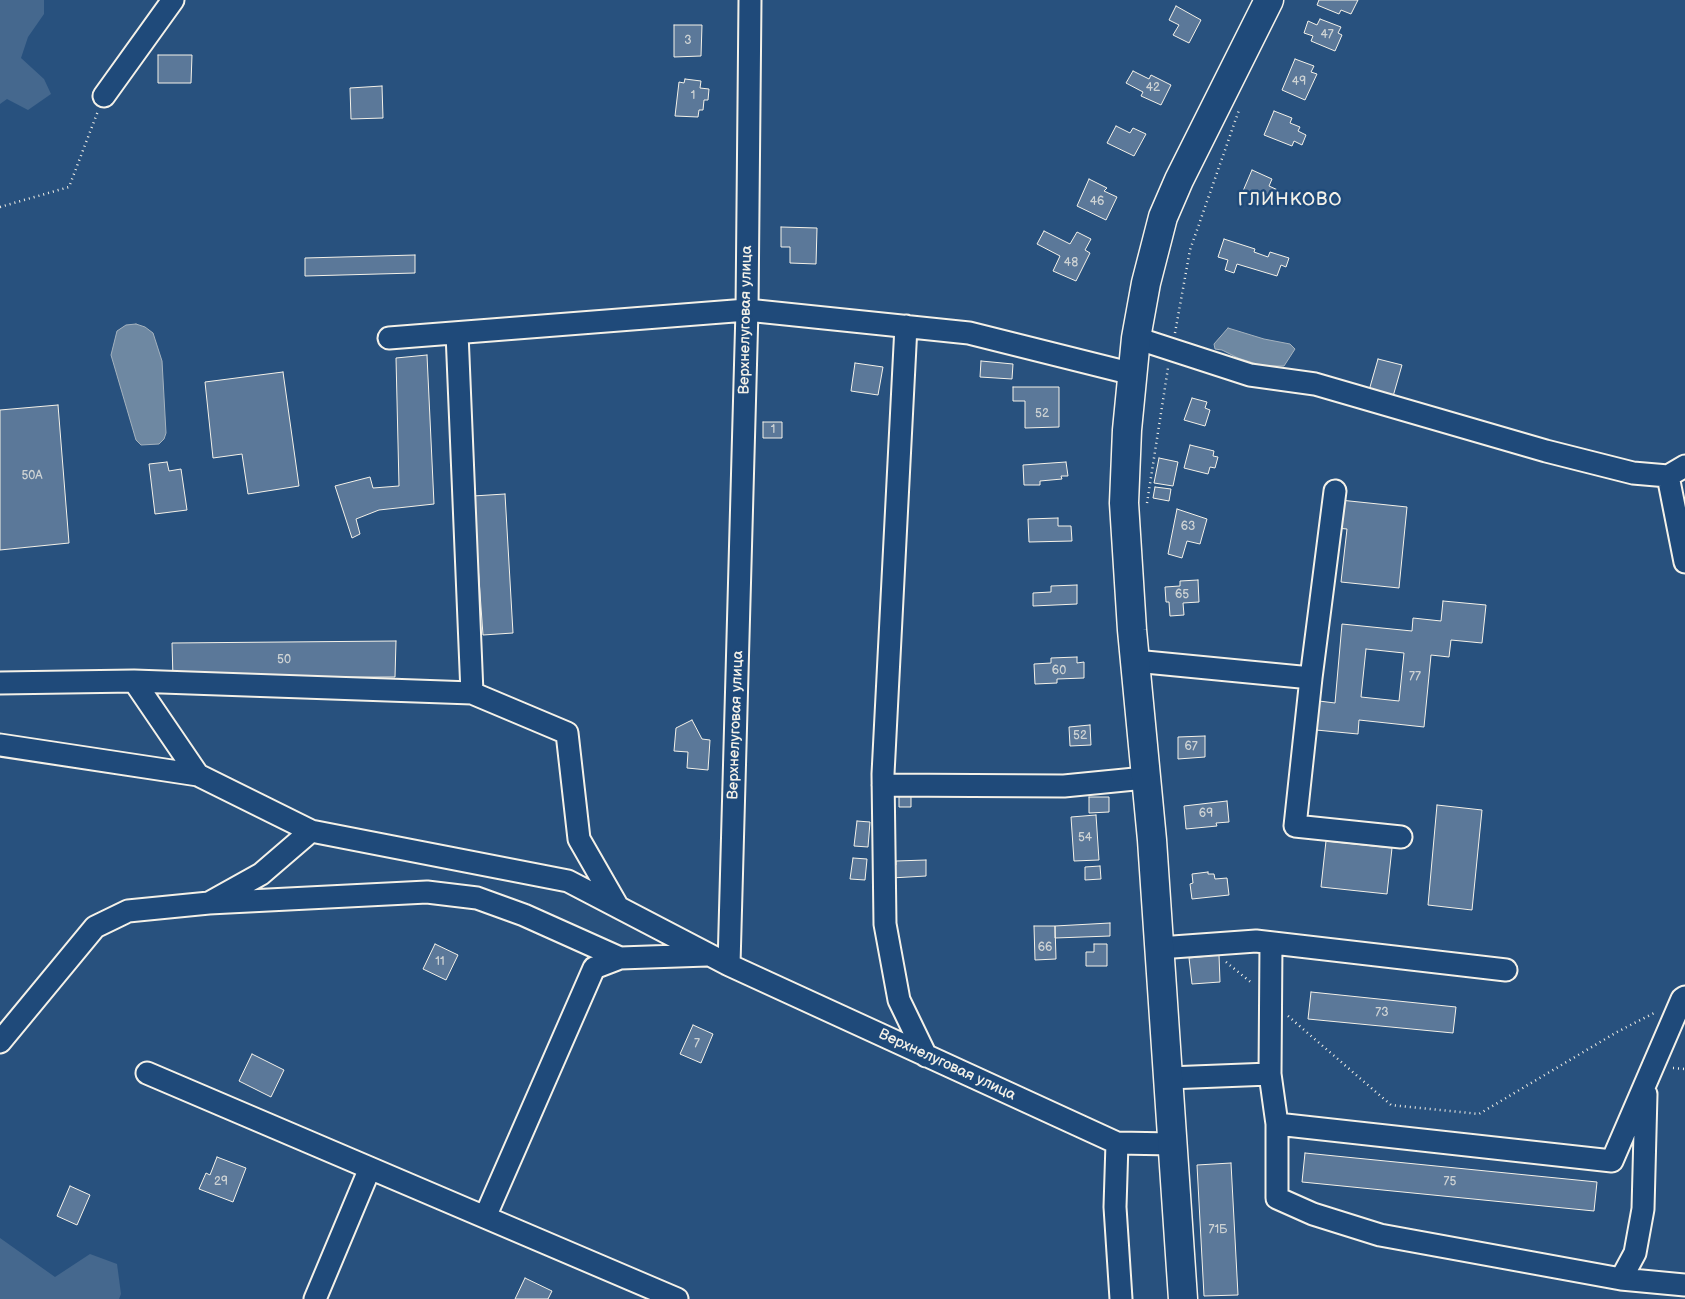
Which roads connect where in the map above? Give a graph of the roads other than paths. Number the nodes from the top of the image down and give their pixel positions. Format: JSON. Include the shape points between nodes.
{"nodes":[{"id":1,"x":173,"y":0,"type":"edge"},
{"id":2,"x":750,"y":0,"type":"edge"},
{"id":3,"x":1269,"y":0,"type":"edge"},
{"id":4,"x":104,"y":96,"type":"road end"},
{"id":5,"x":747,"y":310,"type":"junction"},
{"id":6,"x":906,"y":326,"type":"junction"},
{"id":7,"x":457,"y":333,"type":"junction"},
{"id":8,"x":389,"y":338,"type":"dead end"},
{"id":9,"x":1136,"y":338,"type":"junction"},
{"id":10,"x":1133,"y":374,"type":"junction"},
{"id":11,"x":1676,"y":471,"type":"edge"},
{"id":12,"x":1335,"y":491,"type":"dead end"},
{"id":13,"x":1685,"y":562,"type":"edge"},
{"id":14,"x":1135,"y":661,"type":"junction"},
{"id":15,"x":1311,"y":678,"type":"junction"},
{"id":16,"x":134,"y":681,"type":"junction"},
{"id":17,"x":0,"y":683,"type":"edge"},
{"id":18,"x":472,"y":693,"type":"junction"},
{"id":19,"x":0,"y":745,"type":"edge"},
{"id":20,"x":198,"y":774,"type":"junction"},
{"id":21,"x":1145,"y":778,"type":"junction"},
{"id":22,"x":883,"y":785,"type":"junction"},
{"id":23,"x":311,"y":831,"type":"junction"},
{"id":24,"x":1401,"y":837,"type":"dead end"},
{"id":25,"x":209,"y":903,"type":"junction"},
{"id":26,"x":618,"y":907,"type":"junction"},
{"id":27,"x":1271,"y":943,"type":"junction"},
{"id":28,"x":1159,"y":948,"type":"junction"},
{"id":29,"x":710,"y":955,"type":"junction"},
{"id":30,"x":620,"y":958,"type":"junction"},
{"id":31,"x":729,"y":965,"type":"junction"},
{"id":32,"x":1506,"y":970,"type":"dead end"},
{"id":33,"x":1683,"y":998,"type":"edge"},
{"id":34,"x":0,"y":1042,"type":"edge"},
{"id":35,"x":926,"y":1056,"type":"junction"},
{"id":36,"x":147,"y":1073,"type":"dead end"},
{"id":37,"x":1270,"y":1074,"type":"junction"},
{"id":38,"x":1168,"y":1078,"type":"junction"},
{"id":39,"x":1646,"y":1082,"type":"junction"},
{"id":40,"x":1277,"y":1124,"type":"junction"},
{"id":41,"x":1117,"y":1143,"type":"junction"},
{"id":42,"x":1174,"y":1144,"type":"junction"},
{"id":43,"x":370,"y":1168,"type":"junction"},
{"id":44,"x":484,"y":1217,"type":"junction"},
{"id":45,"x":1621,"y":1279,"type":"junction"},
{"id":46,"x":1685,"y":1285,"type":"edge"},
{"id":47,"x":315,"y":1299,"type":"edge"},
{"id":48,"x":676,"y":1299,"type":"edge"},
{"id":49,"x":1121,"y":1299,"type":"edge"},
{"id":50,"x":1183,"y":1299,"type":"edge"}],
"edges":[{"from":1,"to":4,"type":"street"},
{"from":2,"to":5,"type":"street","name":"Верхнелуговая улица"},
{"from":3,"to":9,"type":"main road","via":[[1163,217]]},
{"from":5,"to":6,"type":"street"},
{"from":5,"to":7,"type":"street"},
{"from":5,"to":31,"type":"street","name":"Верхнелуговая улица"},
{"from":6,"to":10,"type":"street","via":[[969,333]]},
{"from":6,"to":22,"type":"street"},
{"from":7,"to":8,"type":"street"},
{"from":7,"to":18,"type":"street"},
{"from":9,"to":10,"type":"main road"},
{"from":9,"to":11,"type":"street","via":[[1250,375],[1314,384],[1633,473]]},
{"from":10,"to":14,"type":"main road","via":[[1124,503]]},
{"from":11,"to":13,"type":"street"},
{"from":12,"to":15,"type":"street"},
{"from":14,"to":15,"type":"street"},
{"from":14,"to":21,"type":"main road"},
{"from":15,"to":24,"type":"street","via":[[1295,826]]},
{"from":16,"to":17,"type":"street"},
{"from":16,"to":18,"type":"street"},
{"from":16,"to":20,"type":"street"},
{"from":18,"to":26,"type":"street","via":[[567,733],[579,839]]},
{"from":19,"to":20,"type":"street"},
{"from":20,"to":23,"type":"street"},
{"from":21,"to":22,"type":"street","via":[[1064,786]]},
{"from":21,"to":28,"type":"main road"},
{"from":22,"to":35,"type":"street","via":[[886,924],[899,1000]]},
{"from":23,"to":25,"type":"street","via":[[261,874]]},
{"from":23,"to":26,"type":"street","via":[[568,880]]},
{"from":25,"to":30,"type":"street","via":[[427,892],[477,898],[524,915]]},
{"from":25,"to":34,"type":"street","via":[[128,911],[95,927]]},
{"from":26,"to":29,"type":"street"},
{"from":27,"to":28,"type":"street","via":[[1256,941]]},
{"from":27,"to":32,"type":"street"},
{"from":27,"to":37,"type":"street"},
{"from":28,"to":38,"type":"main road"},
{"from":29,"to":30,"type":"street"},
{"from":29,"to":31,"type":"street"},
{"from":30,"to":44,"type":"street","via":[[594,968]]},
{"from":31,"to":35,"type":"street","name":"Верхнелуговая улица"},
{"from":33,"to":39,"type":"street"},
{"from":35,"to":41,"type":"street","name":"Верхнелуговая улица"},
{"from":36,"to":43,"type":"street"},
{"from":37,"to":38,"type":"street"},
{"from":37,"to":40,"type":"street"},
{"from":38,"to":42,"type":"main road"},
{"from":39,"to":40,"type":"street","via":[[1612,1161]]},
{"from":39,"to":45,"type":"street","via":[[1643,1208],[1635,1253]]},
{"from":40,"to":45,"type":"street","via":[[1277,1198],[1313,1214],[1380,1235]]},
{"from":41,"to":42,"type":"street","name":"Верхнелуговая улица"},
{"from":41,"to":49,"type":"street","via":[[1114,1207]]},
{"from":42,"to":50,"type":"main road"},
{"from":43,"to":44,"type":"street"},
{"from":43,"to":47,"type":"street"},
{"from":44,"to":48,"type":"street"},
{"from":45,"to":46,"type":"street"}]}
